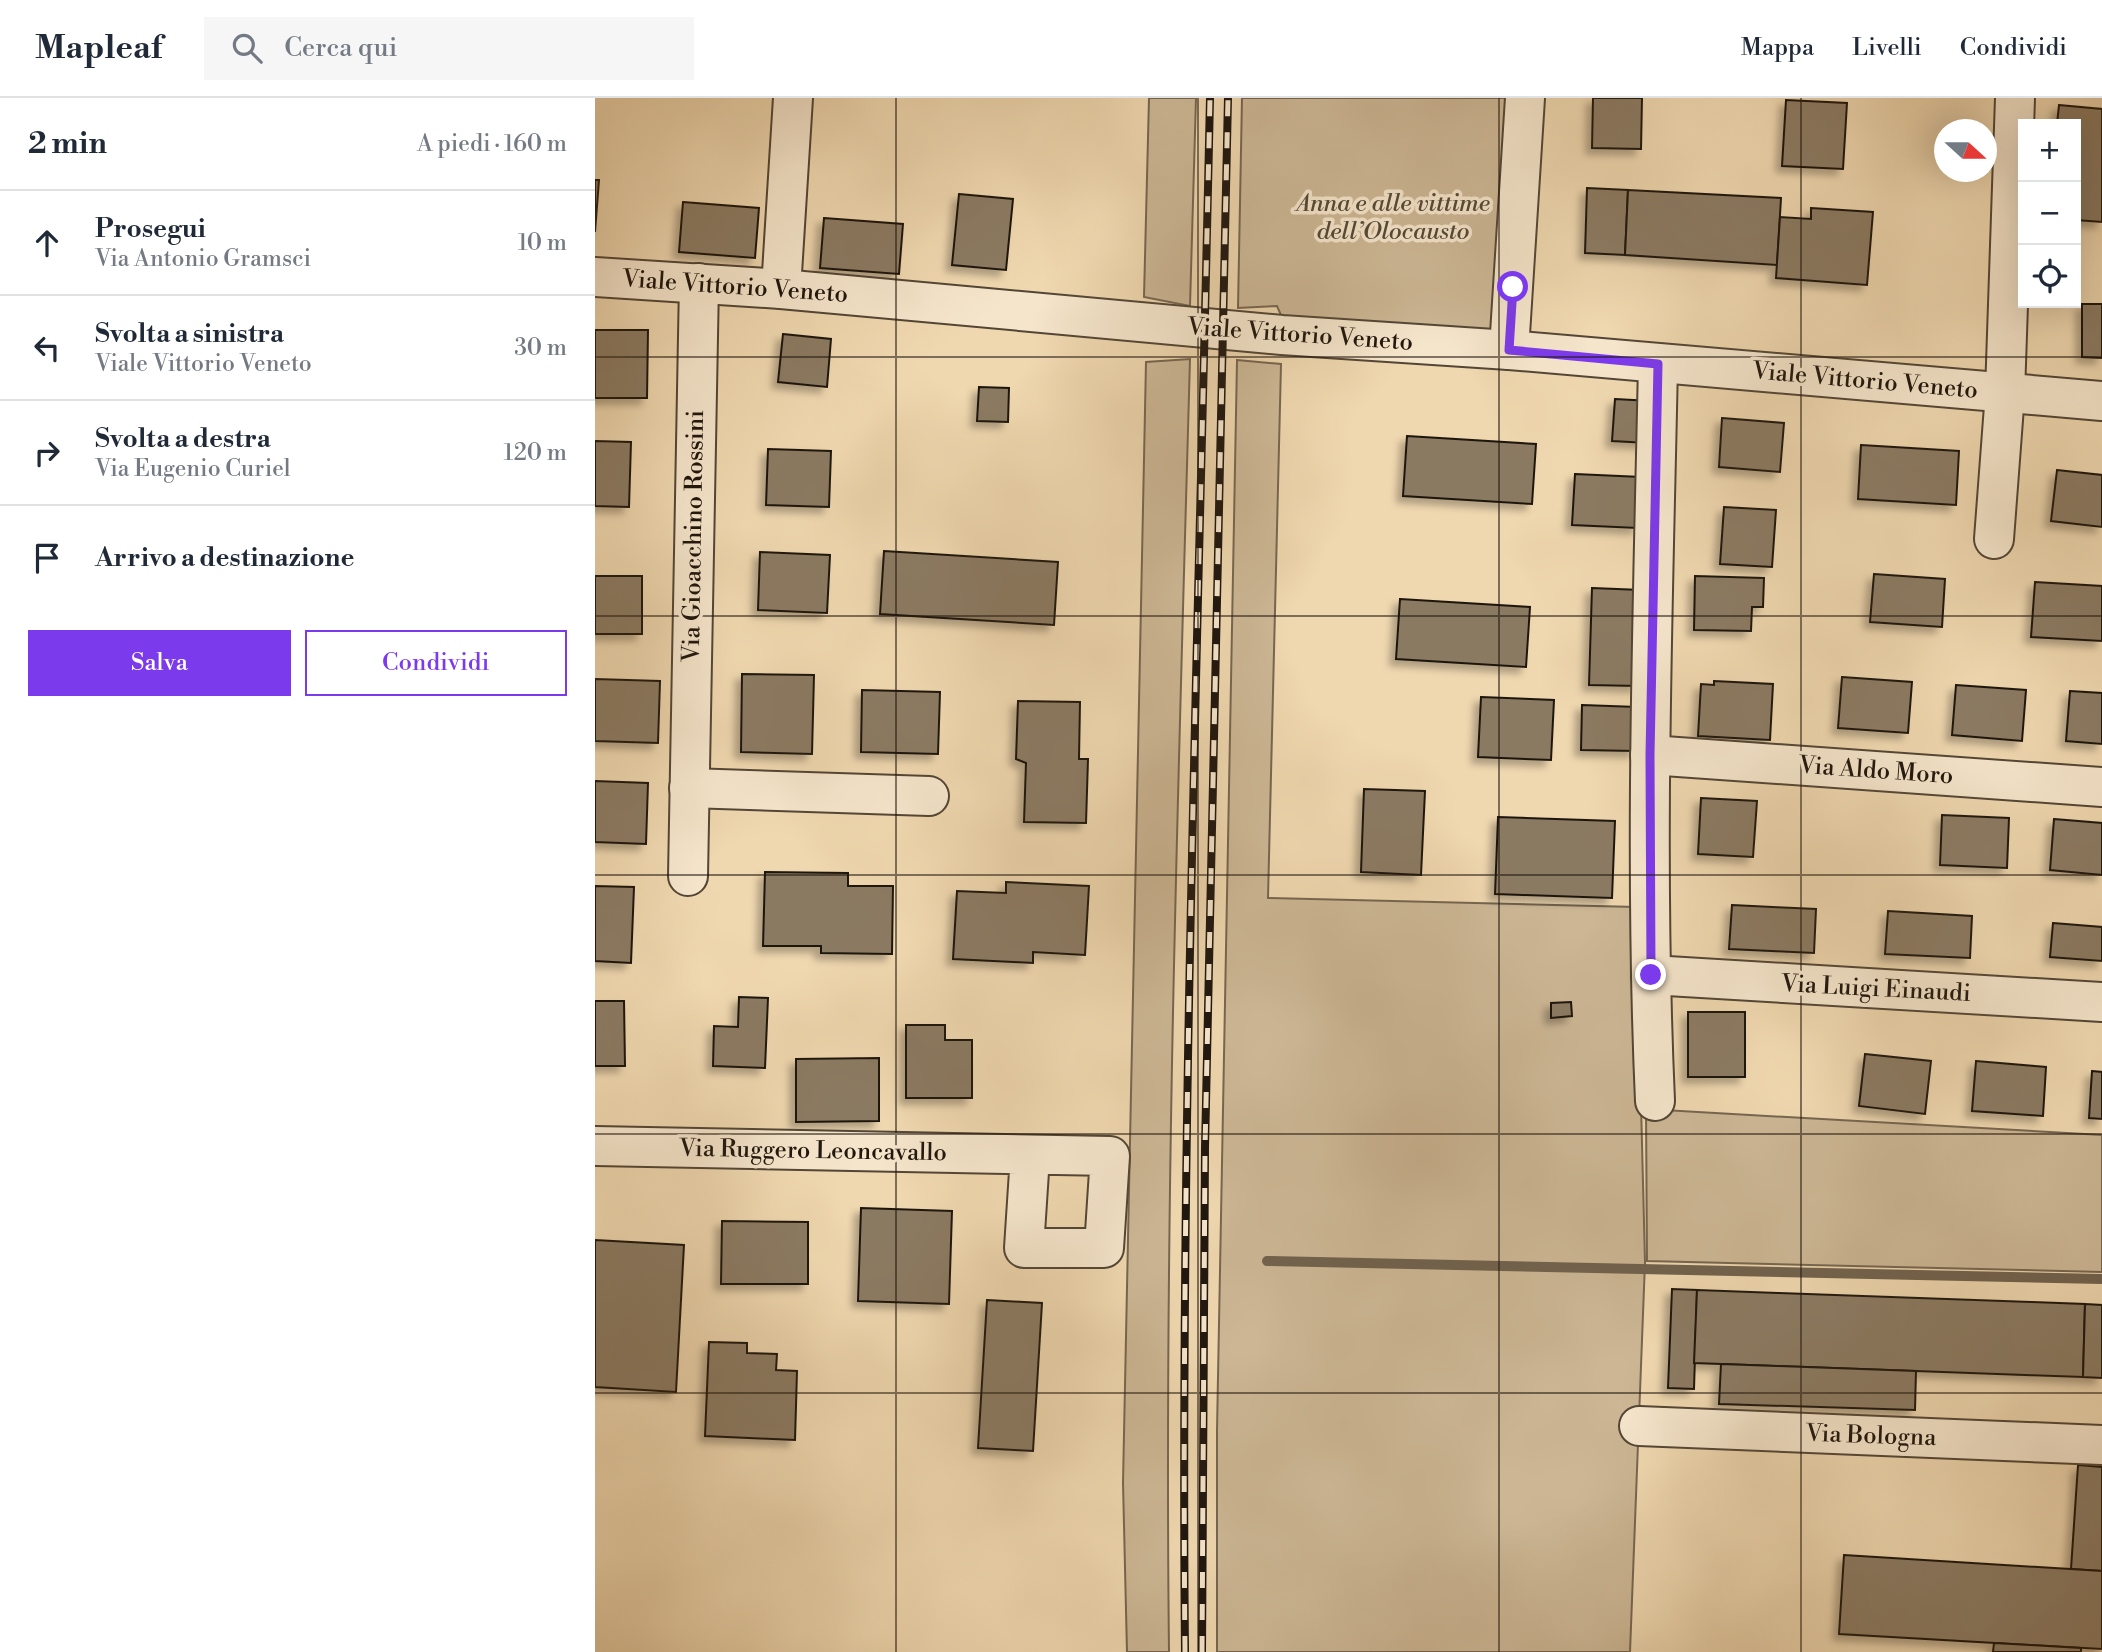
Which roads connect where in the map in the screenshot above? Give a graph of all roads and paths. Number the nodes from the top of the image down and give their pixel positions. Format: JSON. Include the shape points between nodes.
{"nodes":[{"id":1,"x":793,"y":98,"type":"edge"},
{"id":2,"x":1525,"y":98,"type":"edge"},
{"id":3,"x":2015,"y":98,"type":"edge"},
{"id":4,"x":595,"y":276,"type":"edge"},
{"id":5,"x":698,"y":283,"type":"junction"},
{"id":6,"x":781,"y":289,"type":"junction"},
{"id":7,"x":1509,"y":350,"type":"junction"},
{"id":8,"x":1658,"y":364,"type":"junction"},
{"id":9,"x":2005,"y":393,"type":"junction"},
{"id":10,"x":2102,"y":401,"type":"edge"},
{"id":11,"x":1994,"y":538,"type":"dead end"},
{"id":12,"x":1650,"y":755,"type":"junction"},
{"id":13,"x":2102,"y":787,"type":"edge"},
{"id":14,"x":689,"y":789,"type":"junction"},
{"id":15,"x":929,"y":796,"type":"dead end"},
{"id":16,"x":688,"y":876,"type":"dead end"},
{"id":17,"x":1651,"y":975,"type":"junction"},
{"id":18,"x":2102,"y":1002,"type":"edge"},
{"id":19,"x":1655,"y":1101,"type":"dead end"},
{"id":20,"x":595,"y":1146,"type":"edge"},
{"id":21,"x":1030,"y":1156,"type":"dead end"},
{"id":22,"x":1639,"y":1426,"type":"dead end"},
{"id":23,"x":2102,"y":1445,"type":"edge"}],
"edges":[{"from":1,"to":6,"type":"street"},
{"from":2,"to":7,"type":"street"},
{"from":3,"to":9,"type":"street"},
{"from":4,"to":5,"type":"street","name":"Viale Vittorio Veneto"},
{"from":5,"to":6,"type":"street","name":"Viale Vittorio Veneto"},
{"from":5,"to":14,"type":"street","name":"Via Gioacchino Rossini"},
{"from":6,"to":7,"type":"street","name":"Viale Vittorio Veneto","via":[[1282,335]]},
{"from":7,"to":8,"type":"street","name":"Viale Vittorio Veneto"},
{"from":8,"to":9,"type":"street","name":"Viale Vittorio Veneto"},
{"from":8,"to":12,"type":"street"},
{"from":9,"to":10,"type":"street","name":"Viale Vittorio Veneto"},
{"from":9,"to":11,"type":"street","name":"Viale Vittorio Veneto"},
{"from":12,"to":13,"type":"street","name":"Via Aldo Moro"},
{"from":12,"to":17,"type":"street"},
{"from":14,"to":15,"type":"street"},
{"from":14,"to":16,"type":"street","name":"Via Gioacchino Rossini"},
{"from":17,"to":18,"type":"street","name":"Via Luigi Einaudi"},
{"from":17,"to":19,"type":"street"},
{"from":20,"to":21,"type":"street","name":"Via Ruggero Leoncavallo"},
{"from":22,"to":23,"type":"street","name":"Via Bologna"}]}
